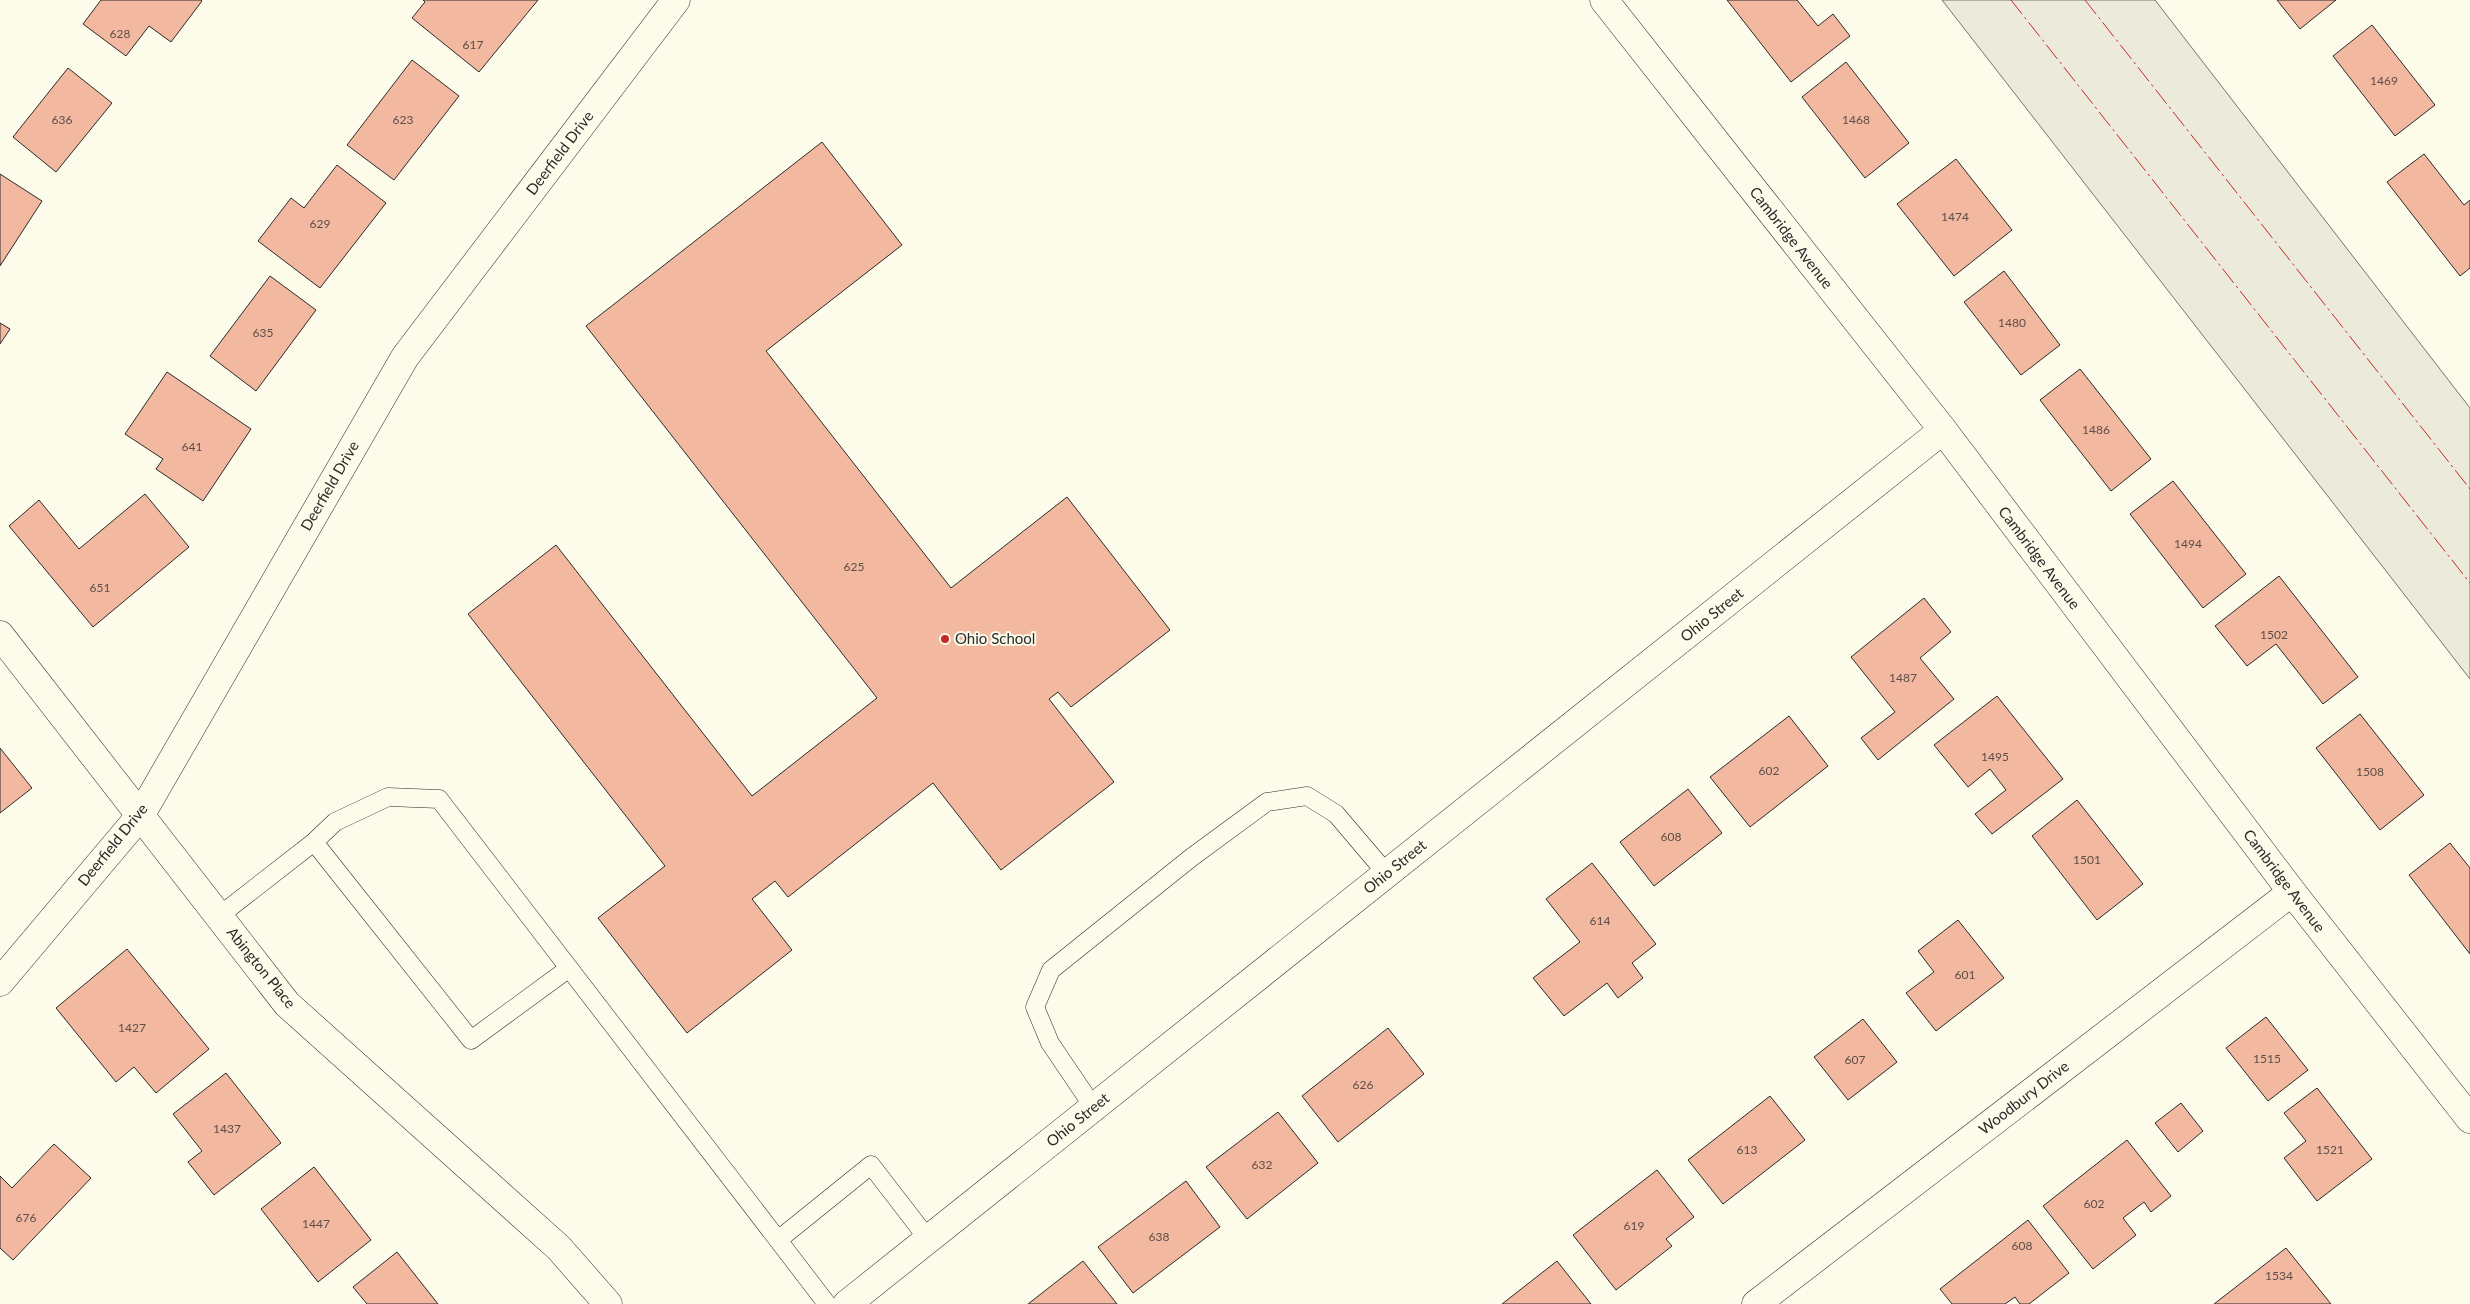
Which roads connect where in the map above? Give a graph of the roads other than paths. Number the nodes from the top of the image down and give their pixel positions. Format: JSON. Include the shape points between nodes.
{"nodes":[{"id":1,"x":676,"y":0,"type":"edge"},
{"id":2,"x":1604,"y":0,"type":"edge"},
{"id":3,"x":1943,"y":430,"type":"junction"},
{"id":4,"x":0,"y":635,"type":"edge"},
{"id":5,"x":140,"y":816,"type":"junction"},
{"id":6,"x":314,"y":842,"type":"junction"},
{"id":7,"x":1387,"y":874,"type":"junction"},
{"id":8,"x":2292,"y":892,"type":"junction"},
{"id":9,"x":218,"y":916,"type":"junction"},
{"id":10,"x":568,"y":969,"type":"junction"},
{"id":11,"x":0,"y":982,"type":"edge"},
{"id":12,"x":1094,"y":1108,"type":"junction"},
{"id":13,"x":2470,"y":1119,"type":"edge"},
{"id":14,"x":778,"y":1240,"type":"junction"},
{"id":15,"x":928,"y":1240,"type":"junction"},
{"id":16,"x":608,"y":1304,"type":"edge"},
{"id":17,"x":827,"y":1304,"type":"edge"},
{"id":18,"x":847,"y":1304,"type":"edge"},
{"id":19,"x":1756,"y":1304,"type":"edge"}],
"edges":[{"from":1,"to":5,"type":"street","name":"Deerfield Drive","via":[[405,357]]},
{"from":2,"to":3,"type":"street","name":"Cambridge Avenue"},
{"from":3,"to":7,"type":"street","name":"Ohio Street"},
{"from":3,"to":8,"type":"street","name":"Cambridge Avenue"},
{"from":4,"to":5,"type":"street","name":"Abington Place"},
{"from":5,"to":9,"type":"street","name":"Abington Place"},
{"from":5,"to":11,"type":"street","name":"Deerfield Drive"},
{"from":6,"to":9,"type":"lane"},
{"from":6,"to":10,"type":"lane","via":[[335,822],[388,796],[439,799]]},
{"from":6,"to":10,"type":"lane","via":[[471,1040]]},
{"from":7,"to":12,"type":"street","name":"Ohio Street"},
{"from":7,"to":12,"type":"lane","via":[[1336,814],[1307,796],[1267,802],[1192,856],[1051,970],[1035,1007],[1050,1043]]},
{"from":8,"to":13,"type":"street","name":"Cambridge Avenue"},
{"from":8,"to":19,"type":"street","name":"Woodbury Drive"},
{"from":9,"to":16,"type":"street","name":"Abington Place","via":[[287,1004],[559,1248]]},
{"from":10,"to":14,"type":"lane"},
{"from":12,"to":15,"type":"street","name":"Ohio Street"},
{"from":14,"to":15,"type":"lane","via":[[871,1166]]},
{"from":14,"to":17,"type":"lane"},
{"from":15,"to":18,"type":"street","name":"Ohio Street"}]}
